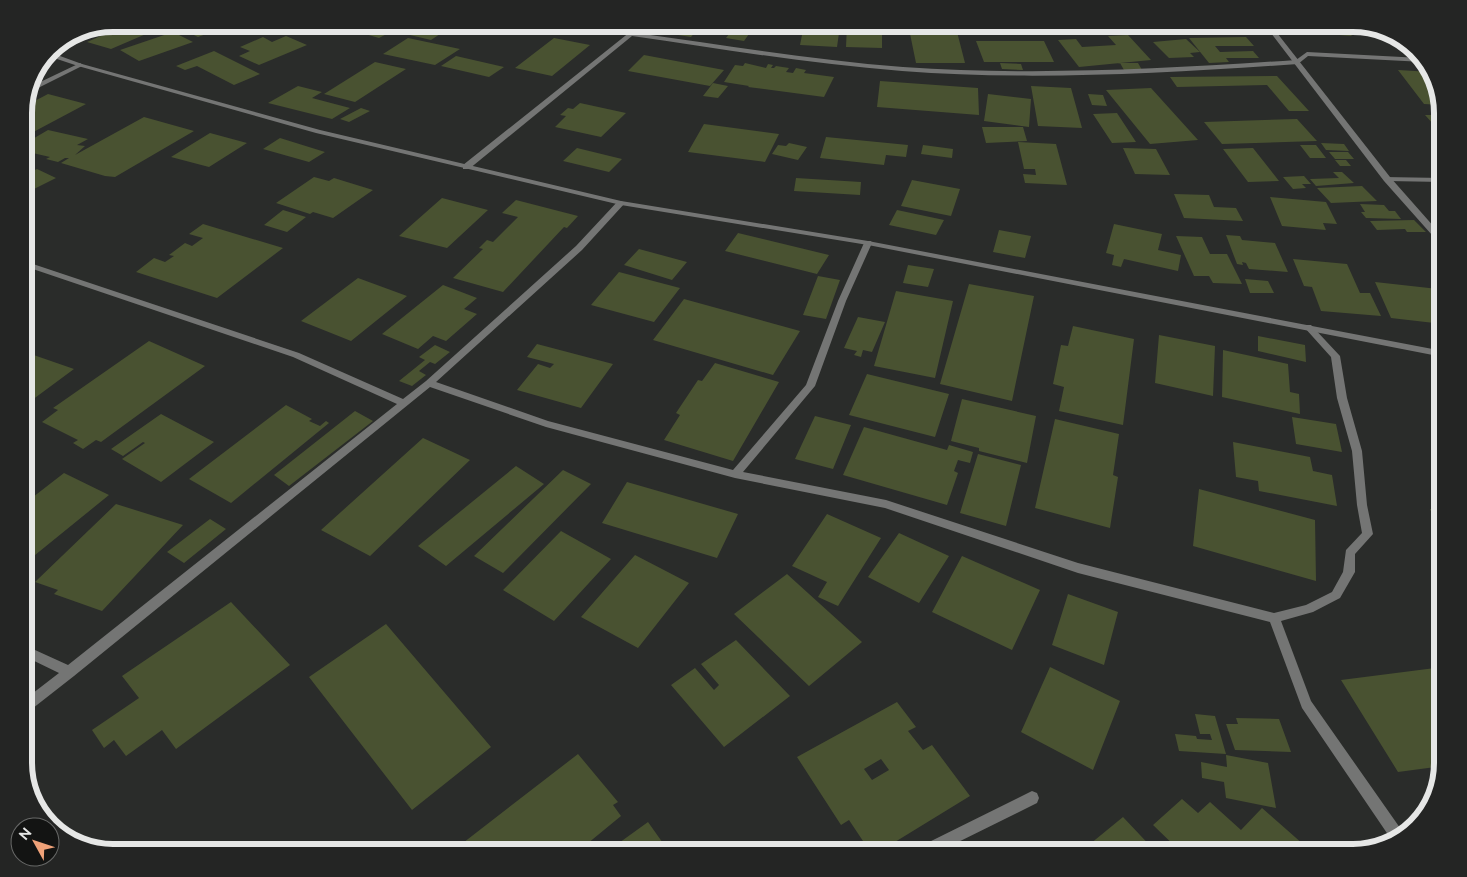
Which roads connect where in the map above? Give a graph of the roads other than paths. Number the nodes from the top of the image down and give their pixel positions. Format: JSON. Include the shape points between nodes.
{"nodes":[{"id":1,"x":633,"y":32,"type":"edge"},
{"id":2,"x":1274,"y":32,"type":"edge"},
{"id":3,"x":631,"y":34,"type":"junction"},
{"id":4,"x":56,"y":57,"type":"edge"},
{"id":5,"x":1414,"y":60,"type":"edge"},
{"id":6,"x":1298,"y":62,"type":"junction"},
{"id":7,"x":80,"y":65,"type":"junction"},
{"id":8,"x":37,"y":87,"type":"edge"},
{"id":9,"x":466,"y":167,"type":"junction"},
{"id":10,"x":1387,"y":179,"type":"junction"},
{"id":11,"x":1434,"y":180,"type":"edge"},
{"id":12,"x":621,"y":203,"type":"junction"},
{"id":13,"x":1434,"y":232,"type":"edge"},
{"id":14,"x":868,"y":243,"type":"junction"},
{"id":15,"x":33,"y":266,"type":"edge"},
{"id":16,"x":1308,"y":327,"type":"junction"},
{"id":17,"x":1434,"y":352,"type":"edge"},
{"id":18,"x":429,"y":383,"type":"junction"},
{"id":19,"x":404,"y":403,"type":"junction"},
{"id":20,"x":735,"y":474,"type":"junction"},
{"id":21,"x":1274,"y":618,"type":"junction"},
{"id":22,"x":33,"y":654,"type":"edge"},
{"id":23,"x":70,"y":672,"type":"junction"},
{"id":24,"x":33,"y":701,"type":"edge"},
{"id":25,"x":1032,"y":798,"type":"dead end"},
{"id":26,"x":1395,"y":833,"type":"edge"},
{"id":27,"x":940,"y":844,"type":"edge"}],
"edges":[{"from":1,"to":3,"type":"street"},
{"from":2,"to":6,"type":"street"},
{"from":3,"to":6,"type":"street","via":[[795,57],[942,72],[1090,72]]},
{"from":3,"to":9,"type":"street"},
{"from":4,"to":7,"type":"street"},
{"from":5,"to":6,"type":"street","via":[[1307,54]]},
{"from":6,"to":10,"type":"street"},
{"from":7,"to":8,"type":"street"},
{"from":7,"to":9,"type":"street","via":[[318,132]]},
{"from":9,"to":12,"type":"street"},
{"from":10,"to":11,"type":"street"},
{"from":10,"to":13,"type":"street"},
{"from":12,"to":14,"type":"street"},
{"from":12,"to":18,"type":"street","via":[[579,248]]},
{"from":14,"to":16,"type":"street"},
{"from":14,"to":20,"type":"street","via":[[810,386]]},
{"from":15,"to":19,"type":"street","via":[[296,355]]},
{"from":16,"to":17,"type":"street"},
{"from":16,"to":21,"type":"street","via":[[1335,356],[1342,398],[1357,451],[1368,534],[1350,553],[1349,572],[1336,595],[1309,609]]},
{"from":18,"to":19,"type":"street"},
{"from":18,"to":20,"type":"street","via":[[546,424]]},
{"from":19,"to":23,"type":"street"},
{"from":20,"to":21,"type":"street","via":[[886,504],[1078,568]]},
{"from":21,"to":26,"type":"street","via":[[1306,704]]},
{"from":22,"to":23,"type":"street"},
{"from":23,"to":24,"type":"street"},
{"from":25,"to":27,"type":"street"}]}
